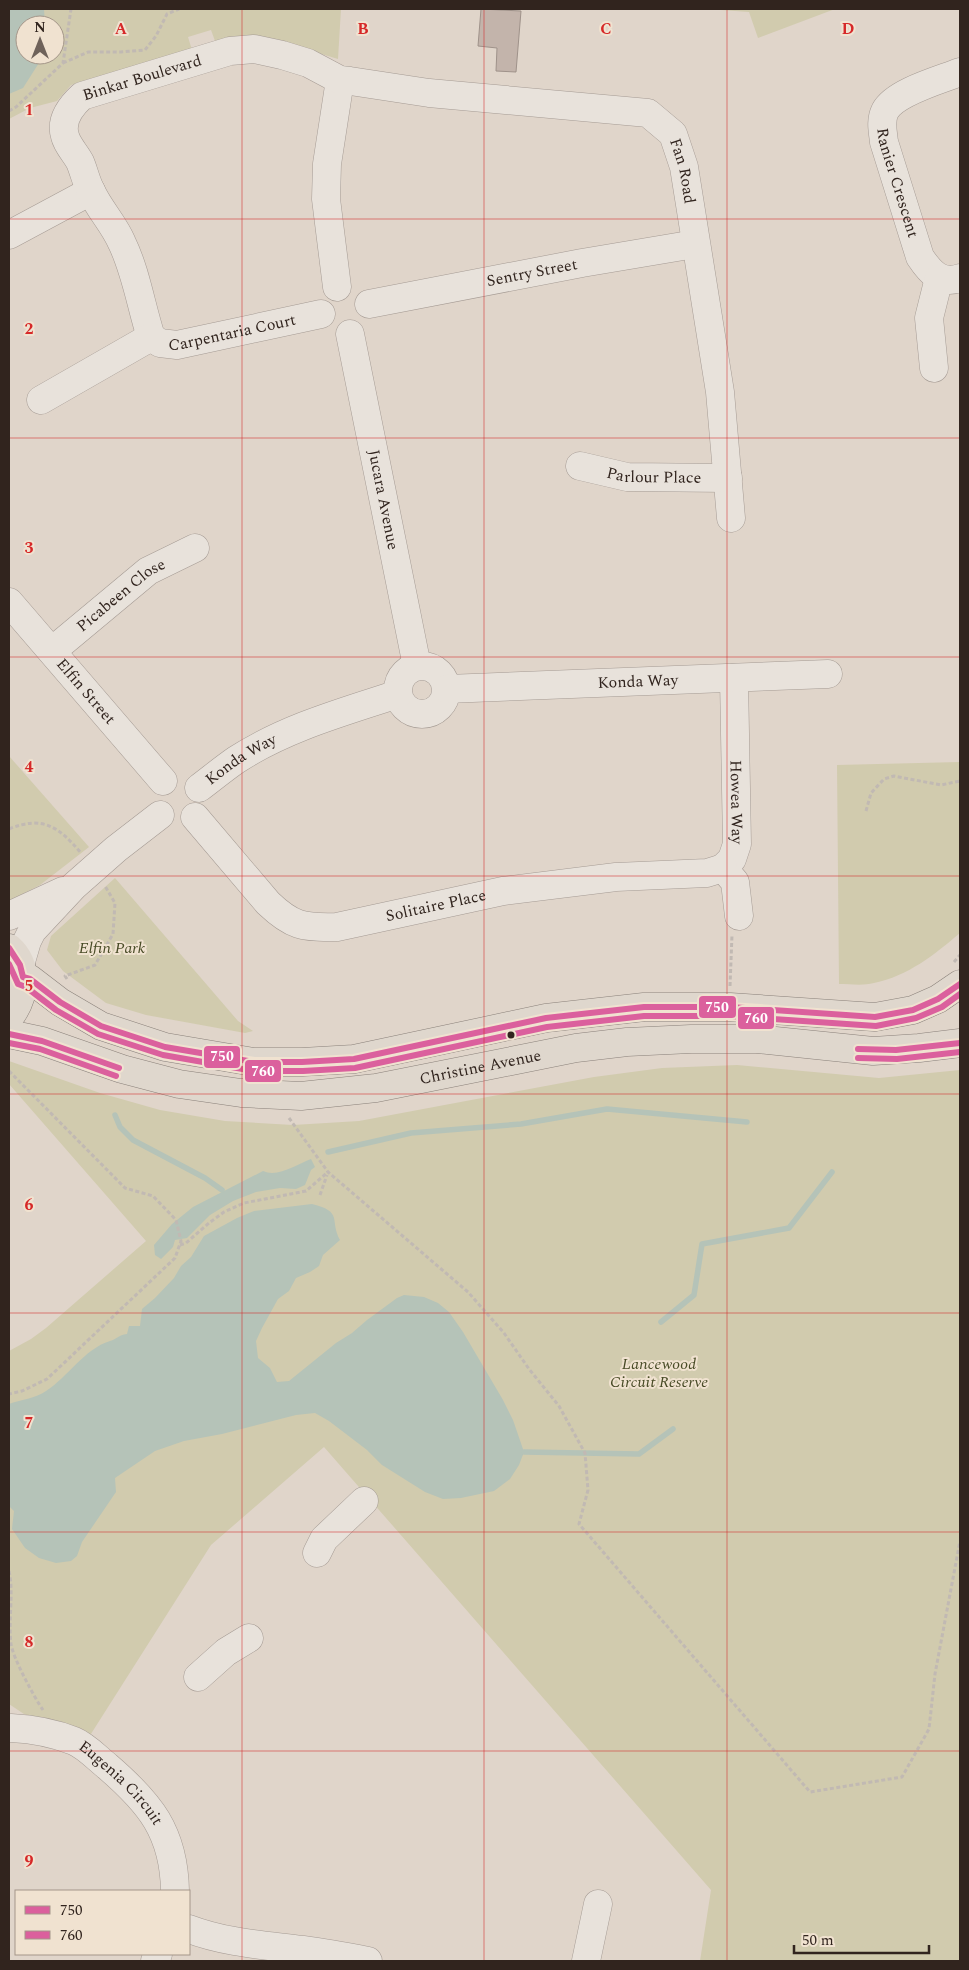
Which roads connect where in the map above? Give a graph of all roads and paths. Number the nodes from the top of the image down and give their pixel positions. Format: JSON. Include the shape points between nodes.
{"nodes":[{"id":1,"x":71,"y":9,"type":"edge"},
{"id":2,"x":179,"y":9,"type":"edge"},
{"id":3,"x":65,"y":49,"type":"edge"},
{"id":4,"x":65,"y":61,"type":"edge"},
{"id":5,"x":60,"y":65,"type":"edge"},
{"id":6,"x":960,"y":72,"type":"edge"},
{"id":7,"x":340,"y":80,"type":"junction"},
{"id":8,"x":9,"y":111,"type":"edge"},
{"id":9,"x":91,"y":191,"type":"junction"},
{"id":10,"x":9,"y":235,"type":"edge"},
{"id":11,"x":695,"y":244,"type":"junction"},
{"id":12,"x":950,"y":278,"type":"edge"},
{"id":13,"x":337,"y":287,"type":"junction"},
{"id":14,"x":369,"y":304,"type":"junction"},
{"id":15,"x":321,"y":314,"type":"junction"},
{"id":16,"x":350,"y":334,"type":"junction"},
{"id":17,"x":151,"y":337,"type":"junction"},
{"id":18,"x":934,"y":368,"type":"dead end"},
{"id":19,"x":41,"y":400,"type":"dead end"},
{"id":20,"x":580,"y":466,"type":"dead end"},
{"id":21,"x":728,"y":478,"type":"junction"},
{"id":22,"x":731,"y":518,"type":"dead end"},
{"id":23,"x":195,"y":548,"type":"dead end"},
{"id":24,"x":9,"y":602,"type":"edge"},
{"id":25,"x":52,"y":651,"type":"junction"},
{"id":26,"x":417,"y":666,"type":"junction"},
{"id":27,"x":828,"y":674,"type":"dead end"},
{"id":28,"x":734,"y":678,"type":"junction"},
{"id":29,"x":447,"y":689,"type":"junction"},
{"id":30,"x":398,"y":694,"type":"junction"},
{"id":31,"x":163,"y":781,"type":"junction"},
{"id":32,"x":960,"y":781,"type":"edge"},
{"id":33,"x":199,"y":788,"type":"junction"},
{"id":34,"x":866,"y":811,"type":"dead end"},
{"id":35,"x":160,"y":815,"type":"junction"},
{"id":36,"x":195,"y":817,"type":"junction"},
{"id":37,"x":723,"y":868,"type":"junction"},
{"id":38,"x":74,"y":886,"type":"junction"},
{"id":39,"x":9,"y":916,"type":"edge"},
{"id":40,"x":739,"y":916,"type":"joint"},
{"id":41,"x":17,"y":963,"type":"edge"},
{"id":42,"x":960,"y":984,"type":"edge"},
{"id":43,"x":730,"y":1007,"type":"junction"},
{"id":44,"x":9,"y":1018,"type":"edge"},
{"id":45,"x":9,"y":1034,"type":"edge"},
{"id":46,"x":960,"y":1042,"type":"edge"},
{"id":47,"x":9,"y":1071,"type":"edge"},
{"id":48,"x":268,"y":1095,"type":"junction"},
{"id":49,"x":328,"y":1172,"type":"junction"},
{"id":50,"x":320,"y":1195,"type":"dead end"},
{"id":51,"x":180,"y":1243,"type":"junction"},
{"id":52,"x":9,"y":1394,"type":"edge"},
{"id":53,"x":364,"y":1501,"type":"dead end"},
{"id":54,"x":960,"y":1541,"type":"edge"},
{"id":55,"x":317,"y":1553,"type":"dead end"},
{"id":56,"x":9,"y":1571,"type":"edge"},
{"id":57,"x":249,"y":1638,"type":"dead end"},
{"id":58,"x":198,"y":1677,"type":"dead end"},
{"id":59,"x":9,"y":1728,"type":"edge"},
{"id":60,"x":47,"y":1733,"type":"junction"},
{"id":61,"x":175,"y":1890,"type":"edge"},
{"id":62,"x":598,"y":1904,"type":"dead end"},
{"id":63,"x":190,"y":1929,"type":"edge"},
{"id":64,"x":368,"y":1961,"type":"edge"},
{"id":65,"x":586,"y":1961,"type":"edge"}],
"edges":[{"from":1,"to":3,"type":"path"},
{"from":2,"to":4,"type":"path","via":[[167,14],[145,50],[88,52]]},
{"from":5,"to":8,"type":"path"},
{"from":6,"to":12,"type":"street","name":"Ranier Crescent","via":[[892,101],[882,123],[884,142],[920,257],[928,269]]},
{"from":7,"to":9,"type":"street","name":"Binkar Boulevard","via":[[308,63],[282,55],[254,49],[230,50],[82,96],[67,112],[65,136]]},
{"from":7,"to":11,"type":"street","name":"Fan Road","via":[[429,93],[648,113],[673,134],[684,167]]},
{"from":7,"to":13,"type":"street","via":[[327,164],[326,199]]},
{"from":9,"to":10,"type":"street"},
{"from":9,"to":17,"type":"street","name":"Binkar Boulevard","via":[[122,243]]},
{"from":11,"to":14,"type":"street","name":"Sentry Street"},
{"from":11,"to":21,"type":"street","name":"Fan Road","via":[[720,392]]},
{"from":12,"to":18,"type":"street","via":[[929,318]]},
{"from":13,"to":14,"type":"street","via":[[360,290]]},
{"from":13,"to":15,"type":"street","via":[[322,301]]},
{"from":14,"to":16,"type":"street","via":[[368,320]]},
{"from":15,"to":16,"type":"street","via":[[335,332]]},
{"from":15,"to":17,"type":"street","name":"Carpentaria Court","via":[[177,345],[160,343]]},
{"from":16,"to":26,"type":"street","name":"Jucara Avenue"},
{"from":17,"to":19,"type":"street","name":"Carpentaria Court"},
{"from":20,"to":21,"type":"street","name":"Parlour Place","via":[[627,477]]},
{"from":21,"to":22,"type":"street","name":"Fan Road"},
{"from":23,"to":25,"type":"street","name":"Picabeen Close","via":[[148,571]]},
{"from":24,"to":25,"type":"street","name":"Elfin Street"},
{"from":25,"to":31,"type":"street","name":"Elfin Street"},
{"from":26,"to":29,"type":"street","via":[[438,670]]},
{"from":26,"to":30,"type":"street","via":[[410,668],[400,679]]},
{"from":27,"to":28,"type":"street","name":"Konda Way"},
{"from":28,"to":29,"type":"street","name":"Konda Way"},
{"from":28,"to":37,"type":"street","name":"Howea Way","via":[[737,844],[732,859]]},
{"from":29,"to":30,"type":"street","via":[[446,697],[436,710],[421,714],[406,708]]},
{"from":30,"to":33,"type":"street","name":"Konda Way","via":[[310,723],[276,738],[236,760]]},
{"from":31,"to":33,"type":"street","via":[[182,776]]},
{"from":31,"to":35,"type":"street","via":[[154,802]]},
{"from":32,"to":34,"type":"path","via":[[941,785],[894,776],[884,779],[871,793]]},
{"from":33,"to":36,"type":"street","via":[[202,803]]},
{"from":35,"to":36,"type":"street","via":[[173,823]]},
{"from":35,"to":38,"type":"street"},
{"from":36,"to":37,"type":"street","name":"Solitaire Place","via":[[280,914],[295,924],[316,928],[337,927],[503,891],[616,877],[707,873]]},
{"from":37,"to":40,"type":"street","via":[[735,882]]},
{"from":38,"to":39,"type":"street"},
{"from":38,"to":41,"type":"street","via":[[32,931]]},
{"from":40,"to":43,"type":"path","via":[[731,936]]},
{"from":41,"to":43,"type":"main road","name":"Christine Avenue","via":[[30,979],[60,1002],[101,1026],[165,1047],[254,1062],[354,1059],[546,1018],[644,1007]]},
{"from":41,"to":44,"type":"main road","via":[[22,994]]},
{"from":42,"to":43,"type":"main road","name":"Christine Avenue","via":[[913,1010],[875,1017]]},
{"from":45,"to":48,"type":"main road","name":"Christine Avenue","via":[[42,1041],[122,1069],[179,1084]]},
{"from":46,"to":48,"type":"main road","name":"Christine Avenue","via":[[873,1051],[757,1039],[691,1038],[627,1042],[576,1048],[350,1092]]},
{"from":47,"to":51,"type":"path","via":[[125,1188],[153,1196],[176,1220]]},
{"from":48,"to":49,"type":"path"},
{"from":49,"to":50,"type":"path"},
{"from":49,"to":51,"type":"path","via":[[306,1190],[251,1201],[224,1212],[186,1243]]},
{"from":49,"to":54,"type":"path","via":[[468,1292],[504,1334],[559,1406],[585,1453],[588,1490],[579,1524],[810,1792],[902,1777],[929,1729],[934,1674]]},
{"from":51,"to":52,"type":"path","via":[[175,1258],[47,1378]]},
{"from":53,"to":55,"type":"street","via":[[324,1539]]},
{"from":56,"to":60,"type":"path","via":[[12,1583],[11,1646],[33,1695],[49,1720]]},
{"from":57,"to":58,"type":"street","via":[[226,1652]]},
{"from":59,"to":60,"type":"street","name":"Eugenia Circuit"},
{"from":60,"to":61,"type":"street","name":"Eugenia Circuit","via":[[75,1742],[126,1783],[146,1804],[162,1828],[169,1846],[175,1869]]},
{"from":62,"to":65,"type":"street"},
{"from":63,"to":64,"type":"street","via":[[242,1944]]}]}
